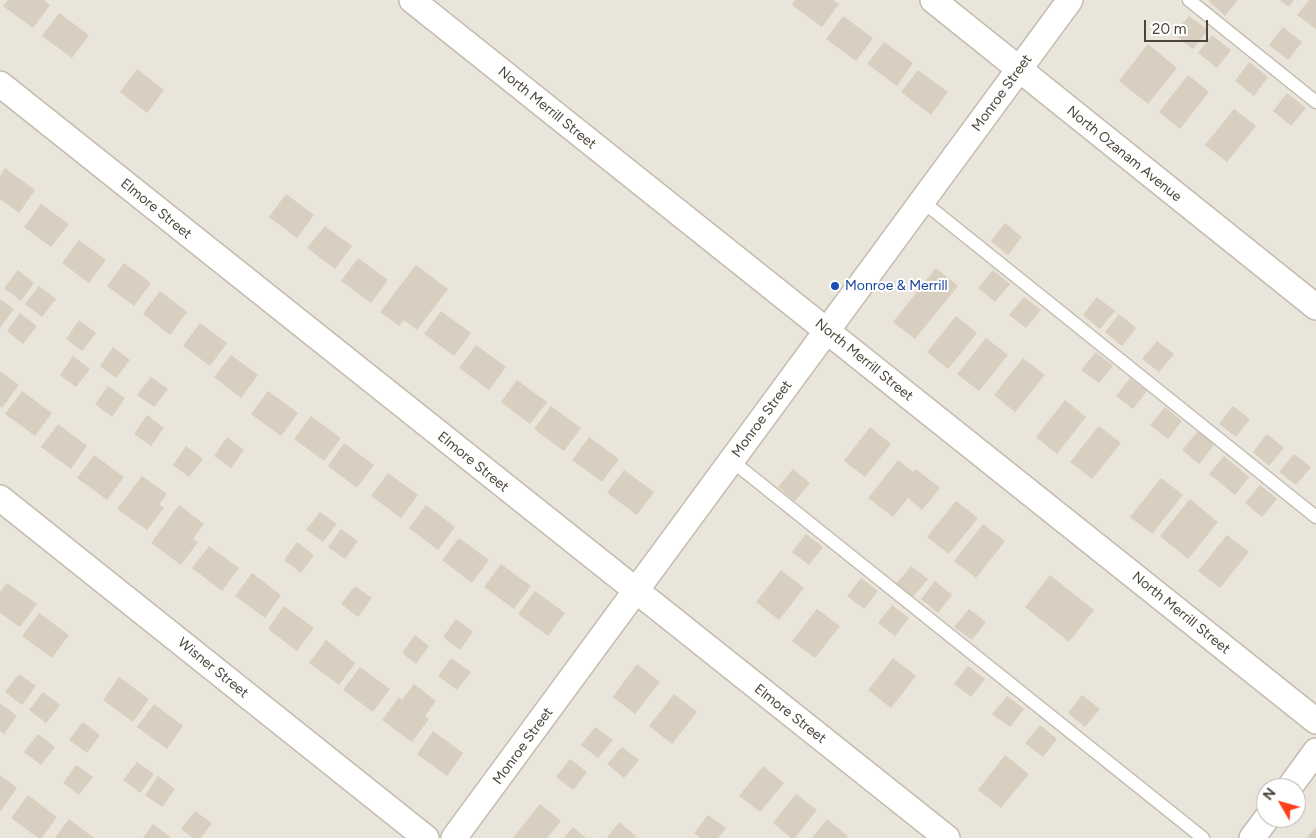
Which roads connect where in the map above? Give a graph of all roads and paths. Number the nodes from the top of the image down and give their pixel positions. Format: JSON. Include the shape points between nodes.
{"nodes":[{"id":1,"x":412,"y":0,"type":"edge"},
{"id":2,"x":932,"y":0,"type":"edge"},
{"id":3,"x":1070,"y":0,"type":"edge"},
{"id":4,"x":1190,"y":0,"type":"edge"},
{"id":5,"x":1019,"y":69,"type":"junction"},
{"id":6,"x":0,"y":84,"type":"edge"},
{"id":7,"x":1316,"y":102,"type":"edge"},
{"id":8,"x":922,"y":201,"type":"junction"},
{"id":9,"x":1316,"y":307,"type":"edge"},
{"id":10,"x":827,"y":331,"type":"junction"},
{"id":11,"x":732,"y":461,"type":"junction"},
{"id":12,"x":0,"y":498,"type":"edge"},
{"id":13,"x":1316,"y":517,"type":"edge"},
{"id":14,"x":636,"y":592,"type":"junction"},
{"id":15,"x":1316,"y":721,"type":"edge"},
{"id":16,"x":1316,"y":751,"type":"edge"},
{"id":17,"x":1296,"y":778,"type":"edge"},
{"id":18,"x":426,"y":838,"type":"edge"},
{"id":19,"x":454,"y":838,"type":"edge"},
{"id":20,"x":947,"y":838,"type":"edge"},
{"id":21,"x":1202,"y":838,"type":"edge"}],
"edges":[{"from":1,"to":10,"type":"street","name":"North Merrill Street"},
{"from":2,"to":5,"type":"street","name":"North Ozanam Avenue"},
{"from":3,"to":5,"type":"street","name":"Monroe Street"},
{"from":4,"to":7,"type":"lane"},
{"from":5,"to":8,"type":"street","name":"Monroe Street"},
{"from":5,"to":9,"type":"street","name":"North Ozanam Avenue"},
{"from":6,"to":14,"type":"street","name":"Elmore Street"},
{"from":8,"to":10,"type":"street","name":"Monroe Street"},
{"from":8,"to":13,"type":"lane"},
{"from":10,"to":11,"type":"street","name":"Monroe Street"},
{"from":10,"to":15,"type":"street","name":"North Merrill Street"},
{"from":11,"to":14,"type":"street","name":"Monroe Street"},
{"from":11,"to":21,"type":"lane"},
{"from":12,"to":18,"type":"street","name":"Wisner Street"},
{"from":14,"to":19,"type":"street","name":"Monroe Street"},
{"from":14,"to":20,"type":"street","name":"Elmore Street"},
{"from":16,"to":17,"type":"street"}]}
